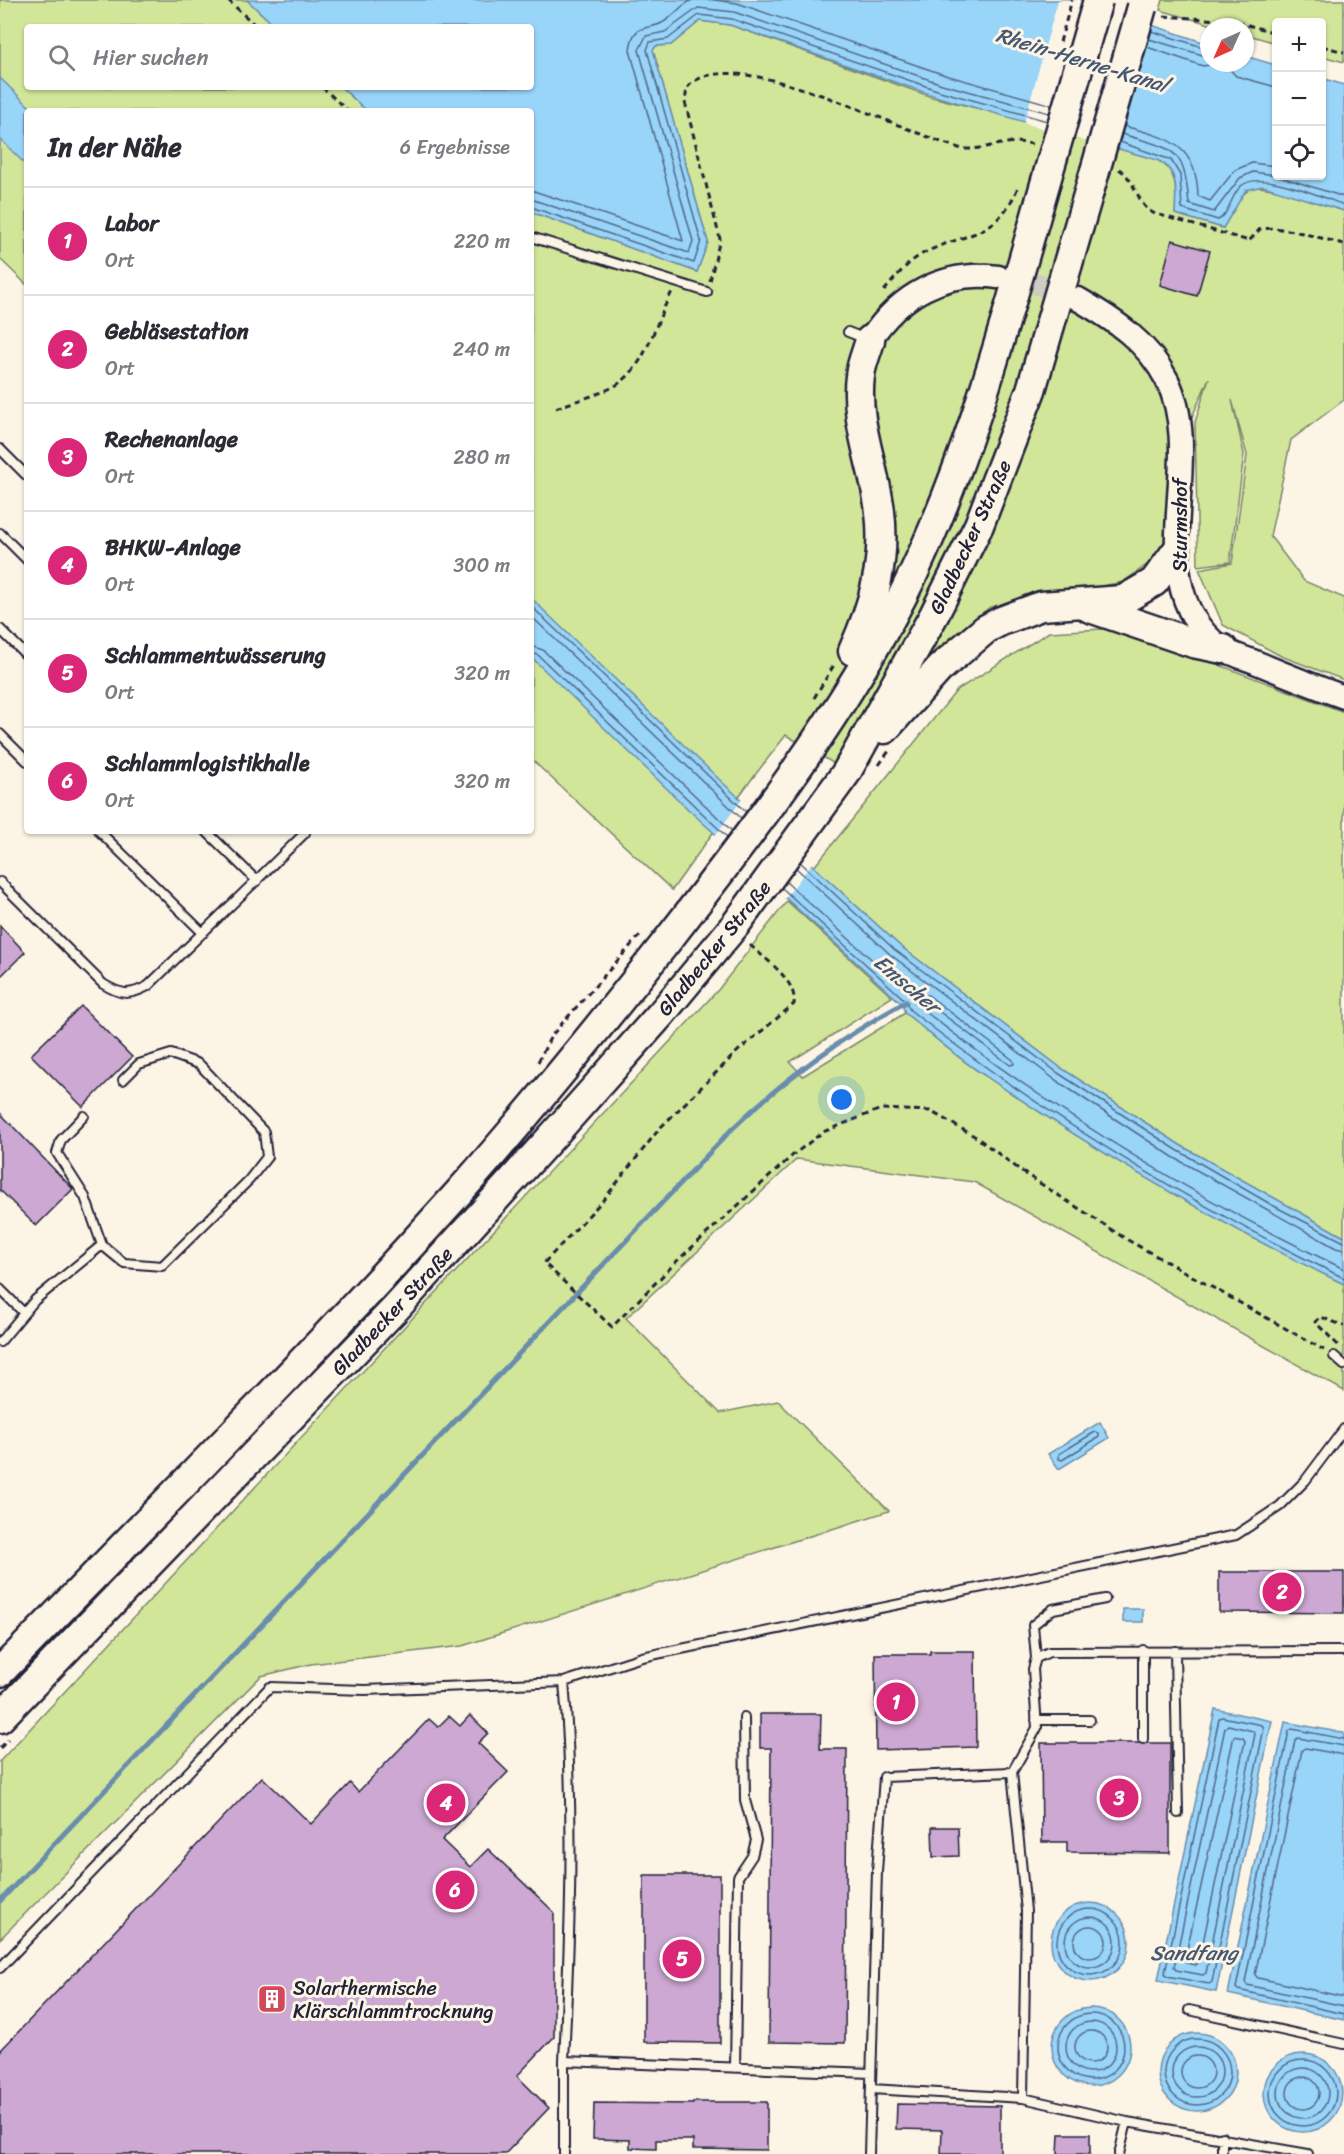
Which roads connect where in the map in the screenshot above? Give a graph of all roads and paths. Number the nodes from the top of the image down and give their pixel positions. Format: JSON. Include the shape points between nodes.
{"nodes":[{"id":1,"x":228,"y":0,"type":"edge"},
{"id":2,"x":1098,"y":0,"type":"edge"},
{"id":3,"x":1147,"y":5,"type":"edge"},
{"id":4,"x":254,"y":24,"type":"edge"},
{"id":5,"x":1272,"y":32,"type":"edge"},
{"id":6,"x":1326,"y":47,"type":"edge"},
{"id":7,"x":1344,"y":52,"type":"edge"},
{"id":8,"x":325,"y":90,"type":"edge"},
{"id":9,"x":345,"y":108,"type":"edge"},
{"id":10,"x":1047,"y":154,"type":"junction"},
{"id":11,"x":1107,"y":170,"type":"junction"},
{"id":12,"x":1021,"y":180,"type":"dead end"},
{"id":13,"x":534,"y":238,"type":"edge"},
{"id":14,"x":1344,"y":244,"type":"edge"},
{"id":15,"x":998,"y":278,"type":"tunnel mouth"},
{"id":16,"x":892,"y":281,"type":"dead end"},
{"id":17,"x":677,"y":283,"type":"junction"},
{"id":18,"x":707,"y":292,"type":"joint"},
{"id":19,"x":1078,"y":299,"type":"tunnel mouth"},
{"id":20,"x":859,"y":336,"type":"joint"},
{"id":21,"x":556,"y":408,"type":"dead end"},
{"id":22,"x":0,"y":449,"type":"edge"},
{"id":23,"x":24,"y":474,"type":"edge"},
{"id":24,"x":0,"y":533,"type":"edge"},
{"id":25,"x":1176,"y":552,"type":"junction"},
{"id":26,"x":24,"y":557,"type":"edge"},
{"id":27,"x":1079,"y":605,"type":"junction"},
{"id":28,"x":0,"y":629,"type":"edge"},
{"id":29,"x":1223,"y":649,"type":"junction"},
{"id":30,"x":24,"y":653,"type":"edge"},
{"id":31,"x":836,"y":660,"type":"dead end"},
{"id":32,"x":1344,"y":697,"type":"edge"},
{"id":33,"x":809,"y":707,"type":"dead end"},
{"id":34,"x":0,"y":734,"type":"edge"},
{"id":35,"x":891,"y":748,"type":"dead end"},
{"id":36,"x":24,"y":757,"type":"edge"},
{"id":37,"x":878,"y":766,"type":"dead end"},
{"id":38,"x":846,"y":773,"type":"junction"},
{"id":39,"x":782,"y":787,"type":"junction"},
{"id":40,"x":102,"y":834,"type":"edge"},
{"id":41,"x":209,"y":834,"type":"edge"},
{"id":42,"x":304,"y":834,"type":"edge"},
{"id":43,"x":256,"y":881,"type":"junction"},
{"id":44,"x":0,"y":882,"type":"edge"},
{"id":45,"x":647,"y":928,"type":"dead end"},
{"id":46,"x":203,"y":933,"type":"junction"},
{"id":47,"x":742,"y":934,"type":"junction"},
{"id":48,"x":536,"y":1067,"type":"dead end"},
{"id":49,"x":123,"y":1080,"type":"dead end"},
{"id":50,"x":84,"y":1116,"type":"dead end"},
{"id":51,"x":102,"y":1245,"type":"junction"},
{"id":52,"x":0,"y":1288,"type":"edge"},
{"id":53,"x":23,"y":1312,"type":"junction"},
{"id":54,"x":1344,"y":1326,"type":"edge"},
{"id":55,"x":0,"y":1342,"type":"edge"},
{"id":56,"x":1334,"y":1356,"type":"junction"},
{"id":57,"x":1344,"y":1365,"type":"edge"},
{"id":58,"x":1344,"y":1429,"type":"edge"},
{"id":59,"x":1105,"y":1599,"type":"dead end"},
{"id":60,"x":1143,"y":1650,"type":"junction"},
{"id":61,"x":1175,"y":1651,"type":"junction"},
{"id":62,"x":1344,"y":1651,"type":"edge"},
{"id":63,"x":1036,"y":1658,"type":"junction"},
{"id":64,"x":0,"y":1672,"type":"edge"},
{"id":65,"x":564,"y":1682,"type":"junction"},
{"id":66,"x":744,"y":1717,"type":"dead end"},
{"id":67,"x":0,"y":1718,"type":"edge"},
{"id":68,"x":1036,"y":1720,"type":"junction"},
{"id":69,"x":1090,"y":1720,"type":"dead end"},
{"id":70,"x":1143,"y":1739,"type":"dead end"},
{"id":71,"x":1012,"y":1772,"type":"junction"},
{"id":72,"x":1178,"y":1813,"type":"dead end"},
{"id":73,"x":0,"y":1968,"type":"edge"},
{"id":74,"x":1189,"y":2010,"type":"dead end"},
{"id":75,"x":1344,"y":2044,"type":"edge"},
{"id":76,"x":564,"y":2061,"type":"junction"},
{"id":77,"x":735,"y":2068,"type":"junction"},
{"id":78,"x":871,"y":2073,"type":"junction"},
{"id":79,"x":871,"y":2089,"type":"junction"},
{"id":80,"x":1023,"y":2098,"type":"junction"},
{"id":81,"x":1127,"y":2122,"type":"junction"},
{"id":82,"x":1222,"y":2137,"type":"junction"},
{"id":83,"x":564,"y":2154,"type":"edge"},
{"id":84,"x":869,"y":2154,"type":"edge"},
{"id":85,"x":1119,"y":2154,"type":"edge"},
{"id":86,"x":1222,"y":2154,"type":"edge"},
{"id":87,"x":1308,"y":2154,"type":"edge"}],
"edges":[{"from":1,"to":4,"type":"path"},
{"from":2,"to":10,"type":"highway","name":"Gladbecker Straße","bridge":true},
{"from":3,"to":5,"type":"path","via":[[1170,19],[1234,21]]},
{"from":3,"to":11,"type":"highway","name":"Gladbecker Straße","bridge":true},
{"from":6,"to":7,"type":"path"},
{"from":8,"to":9,"type":"path"},
{"from":10,"to":18,"type":"path","via":[[1010,141],[963,149],[791,85],[739,74],[702,76],[687,88],[685,102],[720,239]]},
{"from":10,"to":39,"type":"highway","name":"Gladbecker Straße","via":[[992,367],[944,506],[867,661]]},
{"from":11,"to":14,"type":"path","via":[[1132,182],[1146,208],[1166,216],[1249,241],[1260,229],[1274,228]]},
{"from":11,"to":38,"type":"highway","name":"Gladbecker Straße","via":[[1031,390],[979,525]]},
{"from":12,"to":16,"type":"path","via":[[1006,209],[991,224],[970,237],[925,252]]},
{"from":13,"to":17,"type":"lane"},
{"from":15,"to":20,"type":"street","via":[[960,276],[926,287]]},
{"from":17,"to":18,"type":"lane"},
{"from":17,"to":21,"type":"path","via":[[639,362],[625,379],[612,388]]},
{"from":19,"to":25,"type":"street","name":"Sturmshof","via":[[1113,319],[1135,338],[1157,364],[1171,390],[1179,423]]},
{"from":20,"to":39,"type":"highway","via":[[858,405],[880,513],[878,580],[868,619],[849,660]]},
{"from":22,"to":23,"type":"lane"},
{"from":24,"to":26,"type":"lane"},
{"from":25,"to":27,"type":"highway","via":[[1154,582],[1140,593],[1123,600]]},
{"from":25,"to":29,"type":"street","name":"Sturmshof","via":[[1189,609]]},
{"from":27,"to":29,"type":"highway","via":[[1193,643]]},
{"from":27,"to":38,"type":"highway","via":[[1041,606],[1023,611],[971,640],[916,693]]},
{"from":28,"to":30,"type":"lane"},
{"from":29,"to":32,"type":"street","name":"Sturmshof"},
{"from":31,"to":33,"type":"path"},
{"from":34,"to":36,"type":"lane"},
{"from":35,"to":37,"type":"path"},
{"from":38,"to":47,"type":"highway","name":"Gladbecker Straße"},
{"from":39,"to":64,"type":"highway","name":"Gladbecker Straße","via":[[626,993],[464,1187],[198,1470]]},
{"from":40,"to":46,"type":"lane"},
{"from":41,"to":43,"type":"lane"},
{"from":42,"to":43,"type":"lane"},
{"from":43,"to":46,"type":"lane"},
{"from":44,"to":46,"type":"lane","via":[[119,994],[134,994],[148,986]]},
{"from":45,"to":48,"type":"path","via":[[551,1036]]},
{"from":47,"to":56,"type":"path","via":[[791,984],[794,1004],[738,1051],[660,1128],[605,1198],[544,1263],[612,1327],[677,1261],[793,1155],[823,1132],[881,1109],[930,1112],[976,1137],[1126,1239]]},
{"from":47,"to":67,"type":"highway","name":"Gladbecker Straße","via":[[661,1014],[396,1308]]},
{"from":49,"to":51,"type":"lane","via":[[139,1064],[171,1054],[200,1064],[264,1132],[267,1157],[162,1266],[124,1263]]},
{"from":50,"to":51,"type":"lane","via":[[61,1140],[57,1153],[85,1197]]},
{"from":51,"to":53,"type":"lane"},
{"from":52,"to":53,"type":"lane"},
{"from":53,"to":55,"type":"lane"},
{"from":54,"to":56,"type":"path","via":[[1321,1317],[1315,1322],[1338,1345]]},
{"from":56,"to":57,"type":"lane"},
{"from":58,"to":65,"type":"lane","via":[[1305,1481],[1280,1506],[1236,1535],[642,1658]]},
{"from":59,"to":63,"type":"lane","via":[[1053,1610],[1033,1625]]},
{"from":60,"to":61,"type":"lane"},
{"from":60,"to":63,"type":"lane","via":[[1049,1652]]},
{"from":60,"to":70,"type":"lane"},
{"from":61,"to":62,"type":"lane"},
{"from":61,"to":72,"type":"lane"},
{"from":63,"to":68,"type":"lane"},
{"from":65,"to":73,"type":"lane","via":[[365,1690],[270,1687]]},
{"from":65,"to":76,"type":"lane","via":[[572,1898]]},
{"from":66,"to":77,"type":"lane","via":[[745,1800],[756,1840],[752,1856],[738,1877]]},
{"from":68,"to":69,"type":"lane"},
{"from":68,"to":71,"type":"lane","via":[[1037,1728]]},
{"from":71,"to":78,"type":"lane","via":[[884,1777]]},
{"from":71,"to":80,"type":"lane","via":[[1026,1911]]},
{"from":74,"to":75,"type":"lane"},
{"from":76,"to":77,"type":"lane"},
{"from":76,"to":83,"type":"lane"},
{"from":77,"to":78,"type":"lane"},
{"from":78,"to":79,"type":"lane"},
{"from":79,"to":80,"type":"lane"},
{"from":79,"to":84,"type":"lane"},
{"from":80,"to":81,"type":"lane"},
{"from":81,"to":82,"type":"lane"},
{"from":81,"to":85,"type":"lane"},
{"from":82,"to":86,"type":"lane"},
{"from":82,"to":87,"type":"lane"}]}
